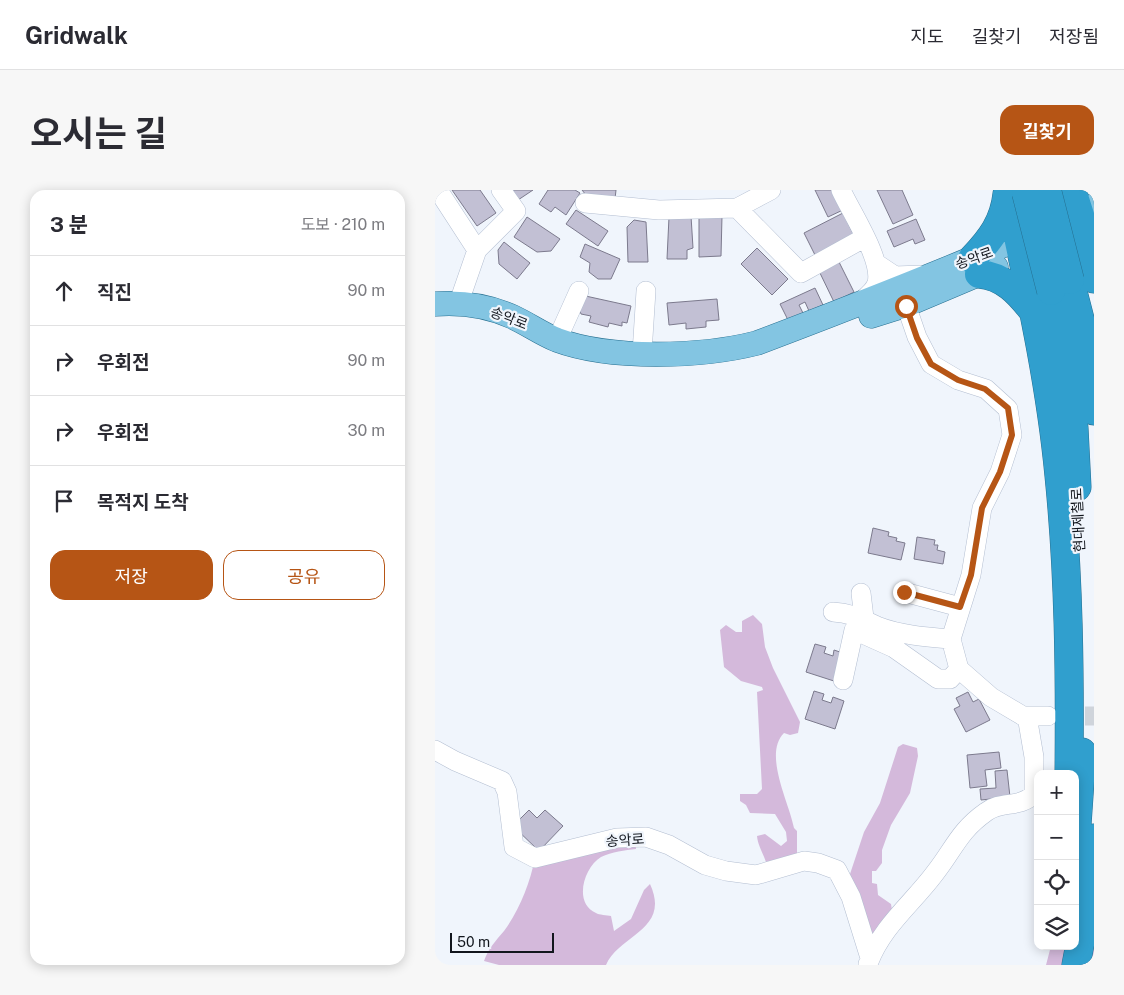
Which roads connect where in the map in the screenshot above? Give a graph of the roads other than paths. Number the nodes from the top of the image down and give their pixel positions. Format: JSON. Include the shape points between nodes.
{"nodes":[{"id":1,"x":438,"y":190,"type":"edge"},
{"id":2,"x":501,"y":190,"type":"edge"},
{"id":3,"x":771,"y":190,"type":"edge"},
{"id":4,"x":841,"y":190,"type":"edge"},
{"id":5,"x":1023,"y":191,"type":"edge"},
{"id":6,"x":585,"y":203,"type":"dead end"},
{"id":7,"x":1086,"y":205,"type":"edge"},
{"id":8,"x":737,"y":208,"type":"junction"},
{"id":9,"x":864,"y":238,"type":"junction"},
{"id":10,"x":1020,"y":248,"type":"junction"},
{"id":11,"x":477,"y":250,"type":"junction"},
{"id":12,"x":877,"y":264,"type":"junction"},
{"id":13,"x":976,"y":266,"type":"junction"},
{"id":14,"x":934,"y":272,"type":"junction"},
{"id":15,"x":1072,"y":283,"type":"edge"},
{"id":16,"x":579,"y":291,"type":"dead end"},
{"id":17,"x":646,"y":291,"type":"dead end"},
{"id":18,"x":459,"y":302,"type":"junction"},
{"id":19,"x":435,"y":304,"type":"edge"},
{"id":20,"x":906,"y":306,"type":"junction"},
{"id":21,"x":854,"y":307,"type":"junction"},
{"id":22,"x":435,"y":312,"type":"edge"},
{"id":23,"x":1034,"y":312,"type":"junction"},
{"id":24,"x":557,"y":340,"type":"junction"},
{"id":25,"x":642,"y":353,"type":"junction"},
{"id":26,"x":1094,"y":411,"type":"edge"},
{"id":27,"x":904,"y":592,"type":"dead end"},
{"id":28,"x":861,"y":593,"type":"dead end"},
{"id":29,"x":960,"y":607,"type":"junction"},
{"id":30,"x":833,"y":612,"type":"dead end"},
{"id":31,"x":864,"y":618,"type":"junction"},
{"id":32,"x":951,"y":638,"type":"junction"},
{"id":33,"x":959,"y":669,"type":"junction"},
{"id":34,"x":843,"y":680,"type":"dead end"},
{"id":35,"x":1027,"y":716,"type":"junction"},
{"id":36,"x":1048,"y":716,"type":"tunnel mouth"},
{"id":37,"x":435,"y":750,"type":"edge"},
{"id":38,"x":1069,"y":770,"type":"edge"},
{"id":39,"x":1078,"y":815,"type":"edge"},
{"id":40,"x":1094,"y":838,"type":"edge"},
{"id":41,"x":1094,"y":867,"type":"edge"},
{"id":42,"x":1089,"y":896,"type":"junction"},
{"id":43,"x":1062,"y":950,"type":"edge"},
{"id":44,"x":869,"y":962,"type":"edge"},
{"id":45,"x":1060,"y":965,"type":"edge"},
{"id":46,"x":1075,"y":965,"type":"edge"}],
"edges":[{"from":1,"to":11,"type":"street"},
{"from":2,"to":11,"type":"street","via":[[516,211]]},
{"from":3,"to":8,"type":"street"},
{"from":4,"to":9,"type":"street"},
{"from":5,"to":10,"type":"highway"},
{"from":5,"to":13,"type":"highway","via":[[1005,210]]},
{"from":5,"to":15,"type":"highway","name":"현대제철로","bridge":true},
{"from":6,"to":8,"type":"street","via":[[659,210]]},
{"from":7,"to":10,"type":"main road","name":"송악로"},
{"from":7,"to":15,"type":"highway"},
{"from":8,"to":9,"type":"street","via":[[801,273]]},
{"from":9,"to":12,"type":"street"},
{"from":10,"to":13,"type":"main road","name":"송악로"},
{"from":10,"to":23,"type":"highway"},
{"from":11,"to":18,"type":"street"},
{"from":12,"to":14,"type":"street","via":[[895,276]]},
{"from":12,"to":21,"type":"street","name":"송악로","via":[[877,283],[872,293]]},
{"from":13,"to":14,"type":"main road","name":"송악로"},
{"from":13,"to":20,"type":"main road"},
{"from":13,"to":23,"type":"highway","via":[[1011,286]]},
{"from":14,"to":21,"type":"main road","name":"송악로"},
{"from":15,"to":26,"type":"highway","name":"현대제철로"},
{"from":15,"to":39,"type":"highway","name":"현대제철로","via":[[1066,356],[1074,428],[1085,710]]},
{"from":16,"to":24,"type":"street"},
{"from":17,"to":25,"type":"street"},
{"from":18,"to":19,"type":"main road","name":"송악로"},
{"from":18,"to":24,"type":"main road","name":"송악로","via":[[511,316]]},
{"from":20,"to":22,"type":"main road","via":[[770,349],[735,357],[657,364],[601,361],[480,316]]},
{"from":20,"to":29,"type":"street","via":[[917,338],[931,364],[958,380],[985,389],[1008,408],[1012,435],[1000,472],[982,508],[971,575]]},
{"from":21,"to":25,"type":"main road","name":"송악로","via":[[736,348]]},
{"from":23,"to":38,"type":"highway","via":[[1059,474],[1066,552]]},
{"from":24,"to":25,"type":"main road","name":"송악로","via":[[609,352]]},
{"from":27,"to":29,"type":"street"},
{"from":28,"to":31,"type":"street"},
{"from":29,"to":32,"type":"street"},
{"from":30,"to":31,"type":"street"},
{"from":31,"to":32,"type":"street","via":[[877,626],[906,634]]},
{"from":32,"to":33,"type":"street"},
{"from":33,"to":34,"type":"street","via":[[950,679],[938,679],[894,648],[854,630]]},
{"from":33,"to":35,"type":"street","via":[[991,697]]},
{"from":35,"to":36,"type":"street"},
{"from":35,"to":44,"type":"street","via":[[1034,757],[1034,794],[1026,802],[995,806],[969,826],[954,842],[937,871],[884,932]]},
{"from":37,"to":44,"type":"street","name":"송악로","via":[[502,781],[507,792],[514,847],[535,858],[617,838],[646,837],[705,865],[726,871],[756,875],[804,861],[837,870],[851,897]]},
{"from":40,"to":42,"type":"highway"},
{"from":41,"to":42,"type":"highway"},
{"from":42,"to":46,"type":"highway"},
{"from":43,"to":45,"type":"highway"}]}
